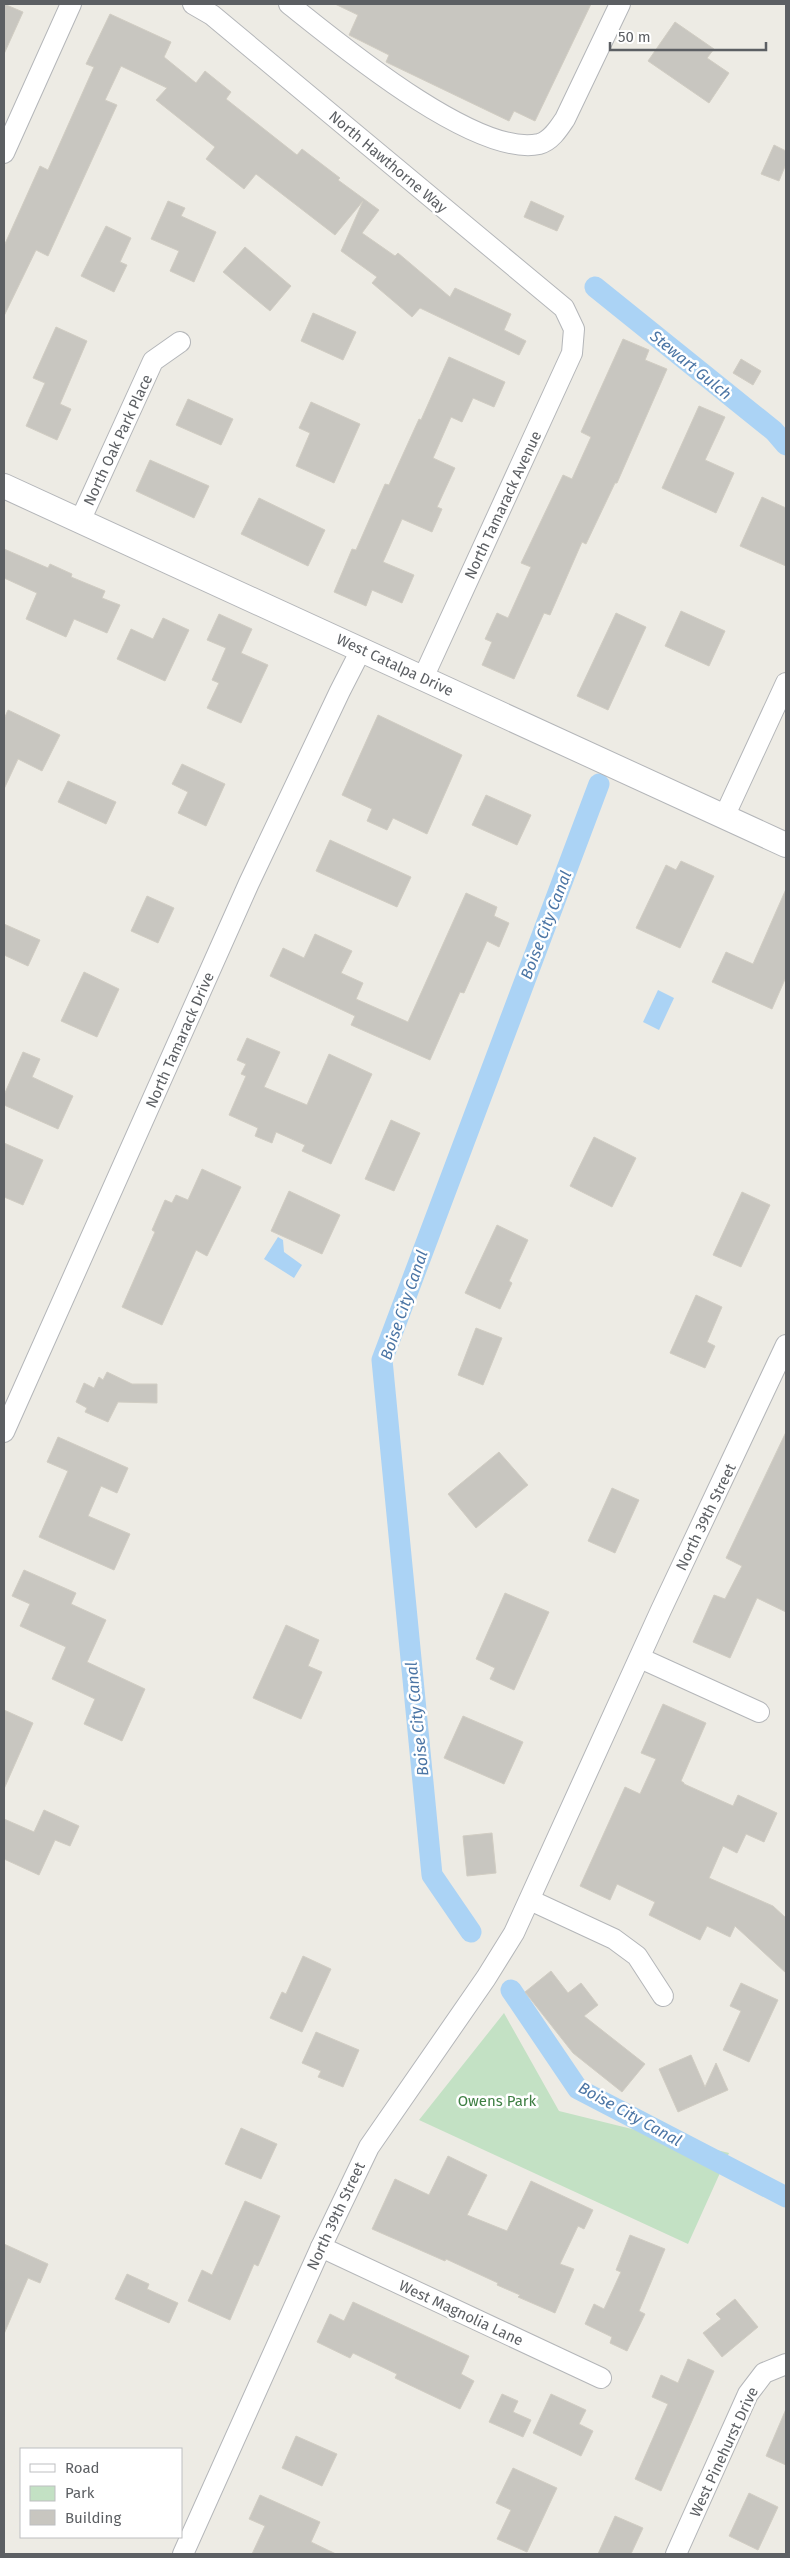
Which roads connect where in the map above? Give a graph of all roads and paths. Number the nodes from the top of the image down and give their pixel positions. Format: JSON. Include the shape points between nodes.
{"nodes":[{"id":1,"x":71,"y":4,"type":"edge"},
{"id":2,"x":193,"y":4,"type":"edge"},
{"id":3,"x":289,"y":4,"type":"edge"},
{"id":4,"x":620,"y":4,"type":"edge"},
{"id":5,"x":4,"y":153,"type":"edge"},
{"id":6,"x":574,"y":330,"type":"joint"},
{"id":7,"x":180,"y":342,"type":"dead end"},
{"id":8,"x":4,"y":486,"type":"edge"},
{"id":9,"x":80,"y":521,"type":"junction"},
{"id":10,"x":361,"y":650,"type":"junction"},
{"id":11,"x":423,"y":678,"type":"junction"},
{"id":12,"x":786,"y":683,"type":"edge"},
{"id":13,"x":724,"y":816,"type":"junction"},
{"id":14,"x":786,"y":845,"type":"edge"},
{"id":15,"x":786,"y":1344,"type":"edge"},
{"id":16,"x":779,"y":1379,"type":"edge"},
{"id":17,"x":4,"y":1432,"type":"edge"},
{"id":18,"x":640,"y":1658,"type":"junction"},
{"id":19,"x":759,"y":1712,"type":"dead end"},
{"id":20,"x":530,"y":1900,"type":"junction"},
{"id":21,"x":663,"y":1996,"type":"dead end"},
{"id":22,"x":321,"y":2247,"type":"junction"},
{"id":23,"x":786,"y":2364,"type":"edge"},
{"id":24,"x":601,"y":2378,"type":"dead end"},
{"id":25,"x":183,"y":2554,"type":"edge"},
{"id":26,"x":676,"y":2554,"type":"edge"}],
"edges":[{"from":1,"to":5,"type":"street"},
{"from":2,"to":6,"type":"street","name":"North Hawthorne Way","via":[[212,15],[564,308]]},
{"from":3,"to":4,"type":"street","via":[[369,68],[416,98],[475,132],[514,146],[540,144],[554,135],[566,119]]},
{"from":6,"to":11,"type":"street","name":"North Tamarack Avenue","via":[[572,353]]},
{"from":7,"to":9,"type":"street","name":"North Oak Park Place","via":[[153,362]]},
{"from":8,"to":9,"type":"street","name":"West Catalpa Drive"},
{"from":9,"to":10,"type":"street","name":"West Catalpa Drive"},
{"from":10,"to":11,"type":"street","name":"West Catalpa Drive"},
{"from":10,"to":17,"type":"street","name":"North Tamarack Drive","via":[[250,883]]},
{"from":11,"to":13,"type":"street","name":"West Catalpa Drive"},
{"from":12,"to":13,"type":"street"},
{"from":13,"to":14,"type":"street","name":"West Catalpa Drive"},
{"from":15,"to":16,"type":"street","name":"North 39th Street"},
{"from":16,"to":18,"type":"street","name":"North 39th Street"},
{"from":18,"to":19,"type":"street"},
{"from":18,"to":20,"type":"street","name":"North 39th Street"},
{"from":20,"to":21,"type":"street","via":[[614,1939],[637,1956]]},
{"from":20,"to":22,"type":"street","name":"North 39th Street","via":[[486,1978],[369,2147]]},
{"from":22,"to":24,"type":"street","name":"West Magnolia Lane"},
{"from":22,"to":25,"type":"street","name":"North 39th Street"},
{"from":23,"to":26,"type":"street","name":"West Pinehurst Drive","via":[[764,2373],[748,2394]]}]}
